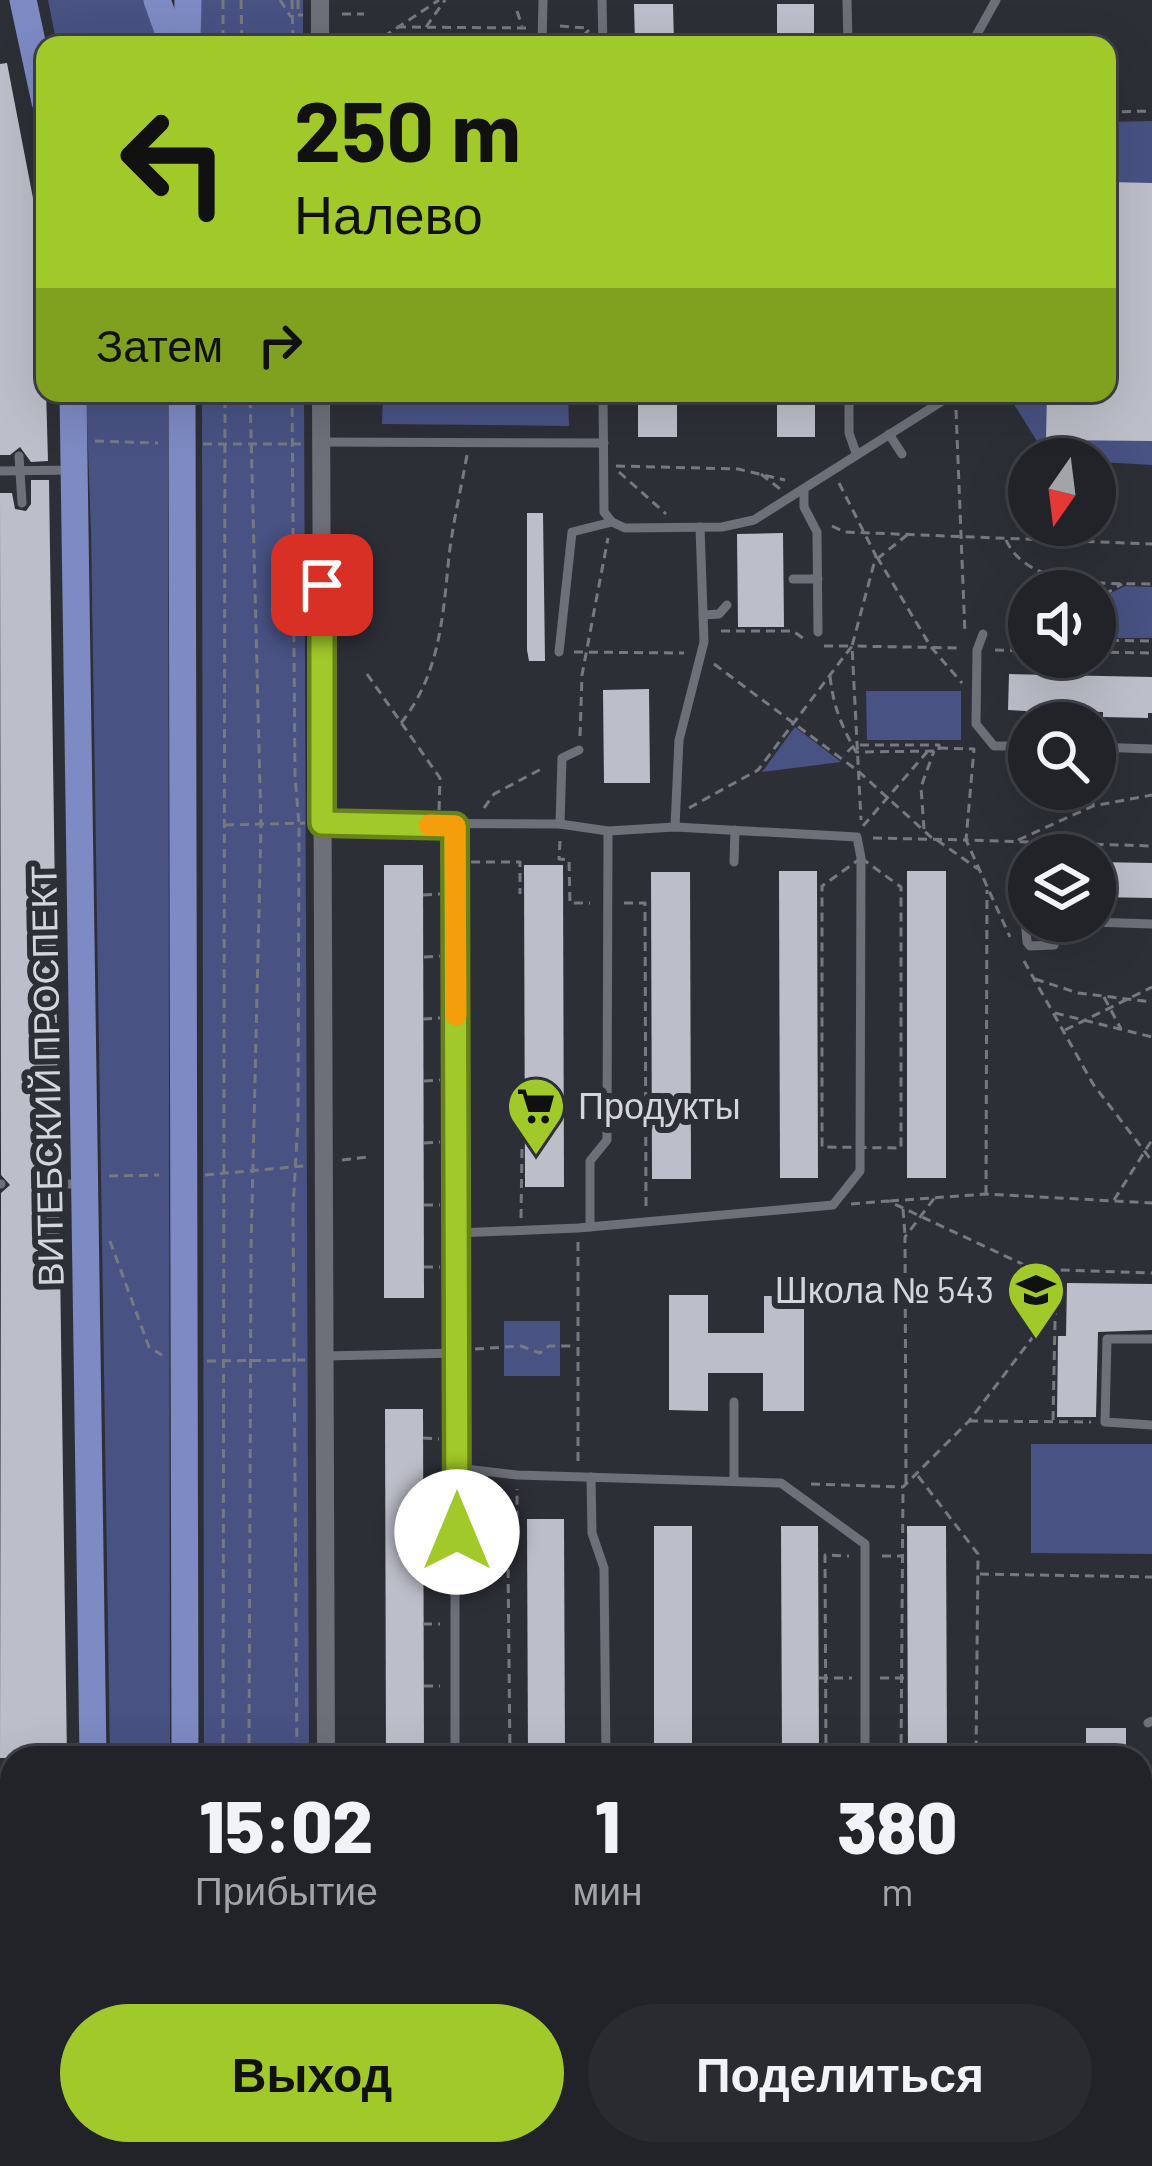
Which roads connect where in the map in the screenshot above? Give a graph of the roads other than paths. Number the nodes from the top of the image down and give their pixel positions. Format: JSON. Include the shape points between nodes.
{"nodes":[{"id":1,"x":23,"y":0,"type":"edge"},
{"id":2,"x":157,"y":0,"type":"edge"},
{"id":3,"x":188,"y":0,"type":"edge"},
{"id":4,"x":320,"y":0,"type":"edge"},
{"id":5,"x":543,"y":0,"type":"edge"},
{"id":6,"x":602,"y":0,"type":"edge"},
{"id":7,"x":847,"y":0,"type":"edge"},
{"id":8,"x":996,"y":0,"type":"edge"},
{"id":9,"x":169,"y":36,"type":"edge"},
{"id":10,"x":187,"y":36,"type":"edge"},
{"id":11,"x":320,"y":36,"type":"edge"},
{"id":12,"x":542,"y":36,"type":"edge"},
{"id":13,"x":603,"y":36,"type":"edge"},
{"id":14,"x":848,"y":36,"type":"edge"},
{"id":15,"x":977,"y":36,"type":"edge"},
{"id":16,"x":36,"y":41,"type":"edge"},
{"id":17,"x":73,"y":402,"type":"edge"},
{"id":18,"x":182,"y":402,"type":"edge"},
{"id":19,"x":321,"y":402,"type":"edge"},
{"id":20,"x":603,"y":402,"type":"edge"},
{"id":21,"x":849,"y":402,"type":"edge"},
{"id":22,"x":941,"y":402,"type":"edge"},
{"id":23,"x":889,"y":434,"type":"junction"},
{"id":24,"x":321,"y":442,"type":"junction"},
{"id":25,"x":604,"y":443,"type":"junction"},
{"id":26,"x":856,"y":453,"type":"junction"},
{"id":27,"x":902,"y":454,"type":"dead end"},
{"id":28,"x":19,"y":456,"type":"dead end"},
{"id":29,"x":74,"y":470,"type":"junction"},
{"id":30,"x":0,"y":471,"type":"edge"},
{"id":31,"x":19,"y":471,"type":"junction"},
{"id":32,"x":807,"y":489,"type":"junction"},
{"id":33,"x":22,"y":502,"type":"dead end"},
{"id":34,"x":611,"y":522,"type":"junction"},
{"id":35,"x":700,"y":527,"type":"junction"},
{"id":36,"x":818,"y":578,"type":"junction"},
{"id":37,"x":793,"y":579,"type":"dead end"},
{"id":38,"x":727,"y":605,"type":"dead end"},
{"id":39,"x":703,"y":615,"type":"junction"},
{"id":40,"x":818,"y":632,"type":"dead end"},
{"id":41,"x":983,"y":634,"type":"dead end"},
{"id":42,"x":559,"y":652,"type":"road end"},
{"id":43,"x":1008,"y":746,"type":"edge"},
{"id":44,"x":1116,"y":747,"type":"edge"},
{"id":45,"x":1152,"y":748,"type":"edge"},
{"id":46,"x":579,"y":750,"type":"road end"},
{"id":47,"x":322,"y":823,"type":"junction"},
{"id":48,"x":560,"y":824,"type":"junction"},
{"id":49,"x":455,"y":826,"type":"junction"},
{"id":50,"x":675,"y":827,"type":"junction"},
{"id":51,"x":735,"y":830,"type":"junction"},
{"id":52,"x":608,"y":831,"type":"junction"},
{"id":53,"x":734,"y":862,"type":"dead end"},
{"id":54,"x":1116,"y":923,"type":"edge"},
{"id":55,"x":1152,"y":924,"type":"edge"},
{"id":56,"x":1028,"y":942,"type":"edge"},
{"id":57,"x":1055,"y":942,"type":"edge"},
{"id":58,"x":584,"y":1228,"type":"junction"},
{"id":59,"x":458,"y":1233,"type":"junction"},
{"id":60,"x":1152,"y":1339,"type":"edge"},
{"id":61,"x":458,"y":1353,"type":"junction"},
{"id":62,"x":324,"y":1356,"type":"junction"},
{"id":63,"x":734,"y":1402,"type":"dead end"},
{"id":64,"x":1152,"y":1425,"type":"edge"},
{"id":65,"x":457,"y":1468,"type":"junction"},
{"id":66,"x":591,"y":1477,"type":"junction"},
{"id":67,"x":734,"y":1481,"type":"junction"},
{"id":68,"x":93,"y":1746,"type":"edge"},
{"id":69,"x":185,"y":1746,"type":"edge"},
{"id":70,"x":326,"y":1746,"type":"edge"},
{"id":71,"x":455,"y":1746,"type":"edge"},
{"id":72,"x":606,"y":1746,"type":"edge"},
{"id":73,"x":865,"y":1746,"type":"edge"}],
"edges":[{"from":1,"to":16,"type":"main road"},
{"from":2,"to":9,"type":"main road"},
{"from":3,"to":10,"type":"main road"},
{"from":4,"to":11,"type":"street"},
{"from":5,"to":12,"type":"lane"},
{"from":6,"to":13,"type":"lane"},
{"from":7,"to":14,"type":"lane"},
{"from":8,"to":15,"type":"lane"},
{"from":17,"to":29,"type":"main road","name":"ВИТЕБСКИЙ ПРОСПЕКТ"},
{"from":18,"to":69,"type":"main road"},
{"from":19,"to":24,"type":"street"},
{"from":20,"to":25,"type":"lane"},
{"from":21,"to":26,"type":"lane"},
{"from":22,"to":23,"type":"lane"},
{"from":23,"to":26,"type":"lane"},
{"from":23,"to":27,"type":"lane"},
{"from":24,"to":25,"type":"lane"},
{"from":24,"to":47,"type":"street"},
{"from":25,"to":34,"type":"lane","via":[[604,512]]},
{"from":26,"to":32,"type":"lane"},
{"from":28,"to":31,"type":"lane"},
{"from":29,"to":31,"type":"lane"},
{"from":29,"to":68,"type":"main road","name":"ВИТЕБСКИЙ ПРОСПЕКТ","via":[[72,1184]]},
{"from":30,"to":31,"type":"lane"},
{"from":31,"to":33,"type":"lane"},
{"from":32,"to":35,"type":"lane","via":[[754,520]]},
{"from":32,"to":36,"type":"lane"},
{"from":34,"to":35,"type":"lane"},
{"from":34,"to":42,"type":"lane","via":[[572,532]]},
{"from":35,"to":39,"type":"lane"},
{"from":36,"to":37,"type":"lane"},
{"from":36,"to":40,"type":"lane"},
{"from":38,"to":39,"type":"lane"},
{"from":39,"to":50,"type":"lane","via":[[679,740]]},
{"from":41,"to":43,"type":"lane","via":[[976,724],[994,746]]},
{"from":44,"to":45,"type":"lane"},
{"from":46,"to":48,"type":"lane","via":[[562,758]]},
{"from":47,"to":49,"type":"lane"},
{"from":47,"to":62,"type":"street"},
{"from":48,"to":49,"type":"lane"},
{"from":48,"to":52,"type":"lane"},
{"from":49,"to":59,"type":"lane"},
{"from":50,"to":51,"type":"lane"},
{"from":50,"to":52,"type":"lane"},
{"from":51,"to":53,"type":"lane"},
{"from":51,"to":58,"type":"lane","via":[[860,832],[860,1171],[833,1205]]},
{"from":52,"to":58,"type":"lane","via":[[607,1140],[590,1161]]},
{"from":54,"to":55,"type":"lane"},
{"from":56,"to":57,"type":"lane"},
{"from":58,"to":59,"type":"lane"},
{"from":59,"to":61,"type":"lane"},
{"from":60,"to":64,"type":"lane","via":[[1107,1339],[1105,1422]]},
{"from":61,"to":62,"type":"lane"},
{"from":61,"to":65,"type":"lane"},
{"from":62,"to":70,"type":"street"},
{"from":63,"to":67,"type":"lane"},
{"from":65,"to":66,"type":"lane"},
{"from":65,"to":71,"type":"lane"},
{"from":66,"to":67,"type":"lane"},
{"from":66,"to":72,"type":"lane","via":[[592,1534],[604,1568]]},
{"from":67,"to":73,"type":"lane","via":[[781,1483],[866,1544]]}]}
